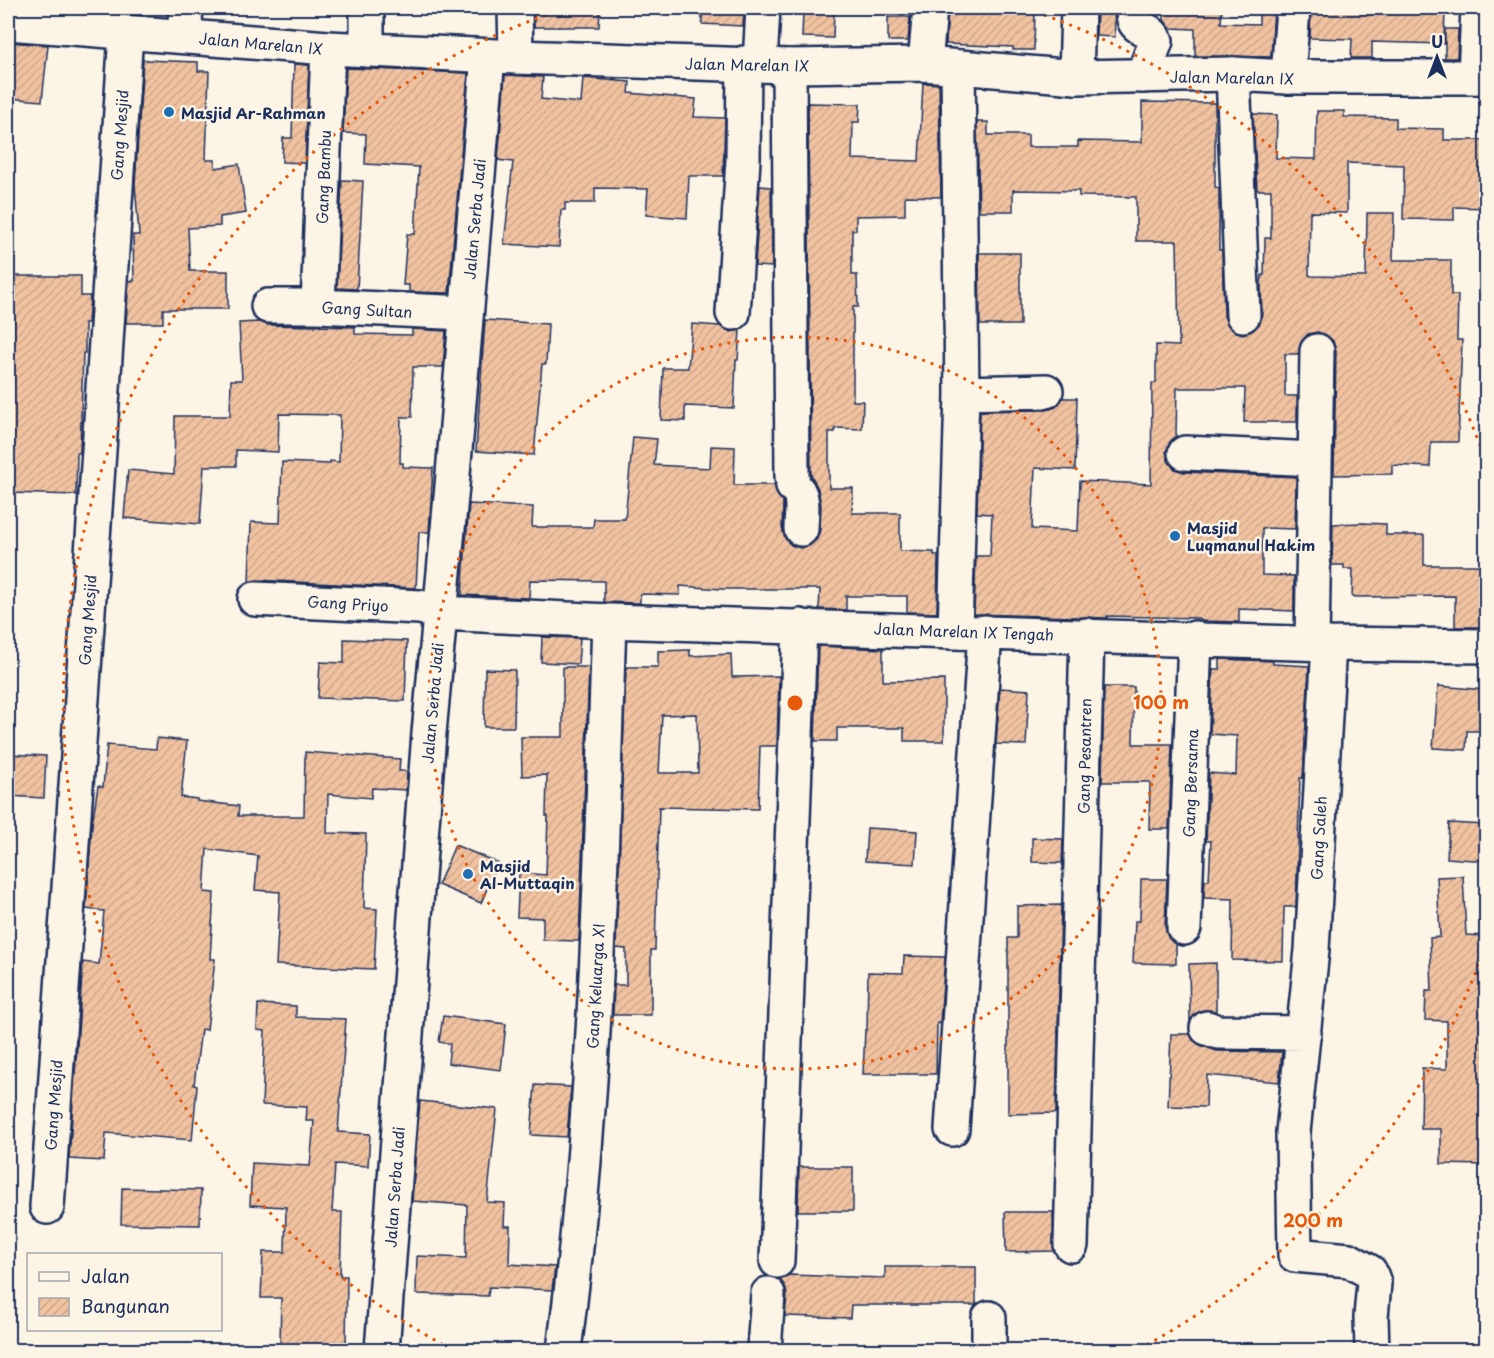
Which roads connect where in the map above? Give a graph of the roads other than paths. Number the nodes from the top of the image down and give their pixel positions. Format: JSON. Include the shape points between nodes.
{"nodes":[{"id":1,"x":8,"y":8,"type":"edge"},
{"id":2,"x":367,"y":8,"type":"edge"},
{"id":3,"x":516,"y":8,"type":"edge"},
{"id":4,"x":763,"y":8,"type":"edge"},
{"id":5,"x":930,"y":8,"type":"edge"},
{"id":6,"x":1078,"y":8,"type":"edge"},
{"id":7,"x":1133,"y":8,"type":"edge"},
{"id":8,"x":1293,"y":8,"type":"edge"},
{"id":9,"x":1478,"y":8,"type":"edge"},
{"id":10,"x":185,"y":22,"type":"edge"},
{"id":11,"x":8,"y":23,"type":"edge"},
{"id":12,"x":134,"y":24,"type":"edge"},
{"id":13,"x":328,"y":48,"type":"junction"},
{"id":14,"x":367,"y":50,"type":"junction"},
{"id":15,"x":502,"y":56,"type":"junction"},
{"id":16,"x":764,"y":64,"type":"junction"},
{"id":17,"x":925,"y":64,"type":"junction"},
{"id":18,"x":958,"y":67,"type":"junction"},
{"id":19,"x":1233,"y":74,"type":"junction"},
{"id":20,"x":1143,"y":76,"type":"junction"},
{"id":21,"x":1076,"y":77,"type":"junction"},
{"id":22,"x":1288,"y":78,"type":"junction"},
{"id":23,"x":1481,"y":78,"type":"edge"},
{"id":24,"x":268,"y":306,"type":"dead end"},
{"id":25,"x":318,"y":306,"type":"junction"},
{"id":26,"x":466,"y":313,"type":"junction"},
{"id":27,"x":733,"y":313,"type":"dead end"},
{"id":28,"x":1243,"y":315,"type":"dead end"},
{"id":29,"x":1317,"y":351,"type":"dead end"},
{"id":30,"x":1046,"y":391,"type":"dead end"},
{"id":31,"x":962,"y":393,"type":"junction"},
{"id":32,"x":1185,"y":453,"type":"dead end"},
{"id":33,"x":1314,"y":459,"type":"junction"},
{"id":34,"x":801,"y":529,"type":"dead end"},
{"id":35,"x":255,"y":599,"type":"dead end"},
{"id":36,"x":441,"y":613,"type":"junction"},
{"id":37,"x":609,"y":621,"type":"junction"},
{"id":38,"x":800,"y":627,"type":"junction"},
{"id":39,"x":970,"y":632,"type":"junction"},
{"id":40,"x":1087,"y":635,"type":"junction"},
{"id":41,"x":1196,"y":638,"type":"junction"},
{"id":42,"x":1320,"y":644,"type":"junction"},
{"id":43,"x":1486,"y":646,"type":"edge"},
{"id":44,"x":1184,"y":928,"type":"dead end"},
{"id":45,"x":1207,"y":1028,"type":"dead end"},
{"id":46,"x":1304,"y":1033,"type":"junction"},
{"id":47,"x":952,"y":1129,"type":"dead end"},
{"id":48,"x":47,"y":1207,"type":"dead end"},
{"id":49,"x":1071,"y":1245,"type":"dead end"},
{"id":50,"x":777,"y":1261,"type":"dead end"},
{"id":51,"x":768,"y":1294,"type":"dead end"},
{"id":52,"x":989,"y":1318,"type":"dead end"},
{"id":53,"x":382,"y":1350,"type":"edge"},
{"id":54,"x":564,"y":1350,"type":"edge"},
{"id":55,"x":764,"y":1350,"type":"edge"},
{"id":56,"x":989,"y":1350,"type":"edge"},
{"id":57,"x":1372,"y":1350,"type":"edge"}],
"edges":[{"from":1,"to":11,"type":"street"},
{"from":2,"to":14,"type":"street"},
{"from":3,"to":15,"type":"street","name":"Jalan Serba Jadi"},
{"from":4,"to":16,"type":"street"},
{"from":5,"to":17,"type":"street"},
{"from":6,"to":21,"type":"street"},
{"from":7,"to":20,"type":"street","via":[[1136,25],[1152,33],[1156,41]]},
{"from":8,"to":22,"type":"street"},
{"from":9,"to":23,"type":"street"},
{"from":10,"to":12,"type":"street","name":"Jalan Marelan IX"},
{"from":10,"to":13,"type":"street","name":"Jalan Marelan IX"},
{"from":11,"to":12,"type":"street","name":"Jalan Marelan IX"},
{"from":12,"to":48,"type":"street","name":"Gang Mesjid"},
{"from":13,"to":14,"type":"street","name":"Jalan Marelan IX"},
{"from":13,"to":25,"type":"street","name":"Gang Bambu"},
{"from":14,"to":15,"type":"street","name":"Jalan Marelan IX"},
{"from":15,"to":16,"type":"street","name":"Jalan Marelan IX"},
{"from":15,"to":26,"type":"street","name":"Jalan Serba Jadi"},
{"from":16,"to":17,"type":"street","name":"Jalan Marelan IX"},
{"from":16,"to":27,"type":"street","via":[[743,160]]},
{"from":16,"to":34,"type":"street","via":[[792,464],[794,486],[801,495]]},
{"from":17,"to":18,"type":"street","name":"Jalan Marelan IX"},
{"from":18,"to":21,"type":"street","name":"Jalan Marelan IX"},
{"from":18,"to":31,"type":"street"},
{"from":19,"to":20,"type":"street","name":"Jalan Marelan IX"},
{"from":19,"to":22,"type":"street","name":"Jalan Marelan IX"},
{"from":19,"to":28,"type":"street"},
{"from":20,"to":21,"type":"street","name":"Jalan Marelan IX"},
{"from":22,"to":23,"type":"street","name":"Jalan Marelan IX"},
{"from":24,"to":25,"type":"street","name":"Gang Sultan"},
{"from":25,"to":26,"type":"street","name":"Gang Sultan"},
{"from":26,"to":36,"type":"street","name":"Jalan Serba Jadi"},
{"from":29,"to":33,"type":"street","name":"Gang Saleh"},
{"from":30,"to":31,"type":"street"},
{"from":31,"to":39,"type":"street"},
{"from":32,"to":33,"type":"street"},
{"from":33,"to":42,"type":"street","name":"Gang Saleh"},
{"from":35,"to":36,"type":"street","name":"Gang Priyo","via":[[420,608]]},
{"from":36,"to":37,"type":"street","name":"Jalan Marelan IX Tengah"},
{"from":36,"to":53,"type":"street","name":"Jalan Serba Jadi"},
{"from":37,"to":38,"type":"street","name":"Jalan Marelan IX Tengah"},
{"from":37,"to":54,"type":"street","name":"Gang Keluarga XI","via":[[591,1052],[577,1251]]},
{"from":38,"to":39,"type":"street","name":"Jalan Marelan IX Tengah"},
{"from":38,"to":50,"type":"street"},
{"from":39,"to":40,"type":"street","name":"Jalan Marelan IX Tengah"},
{"from":39,"to":47,"type":"street"},
{"from":40,"to":41,"type":"street","name":"Jalan Marelan IX Tengah"},
{"from":40,"to":49,"type":"street","name":"Gang Pesantren"},
{"from":41,"to":42,"type":"street","name":"Jalan Marelan IX Tengah"},
{"from":41,"to":44,"type":"street","name":"Gang Bersama"},
{"from":42,"to":43,"type":"street","name":"Jalan Marelan IX Tengah"},
{"from":42,"to":46,"type":"street","name":"Gang Saleh","via":[[1312,950]]},
{"from":45,"to":46,"type":"street","via":[[1218,1032]]},
{"from":46,"to":57,"type":"street","name":"Gang Saleh","via":[[1293,1132],[1295,1255],[1349,1260],[1370,1272],[1374,1283]]},
{"from":51,"to":55,"type":"street"},
{"from":52,"to":56,"type":"street"}]}
